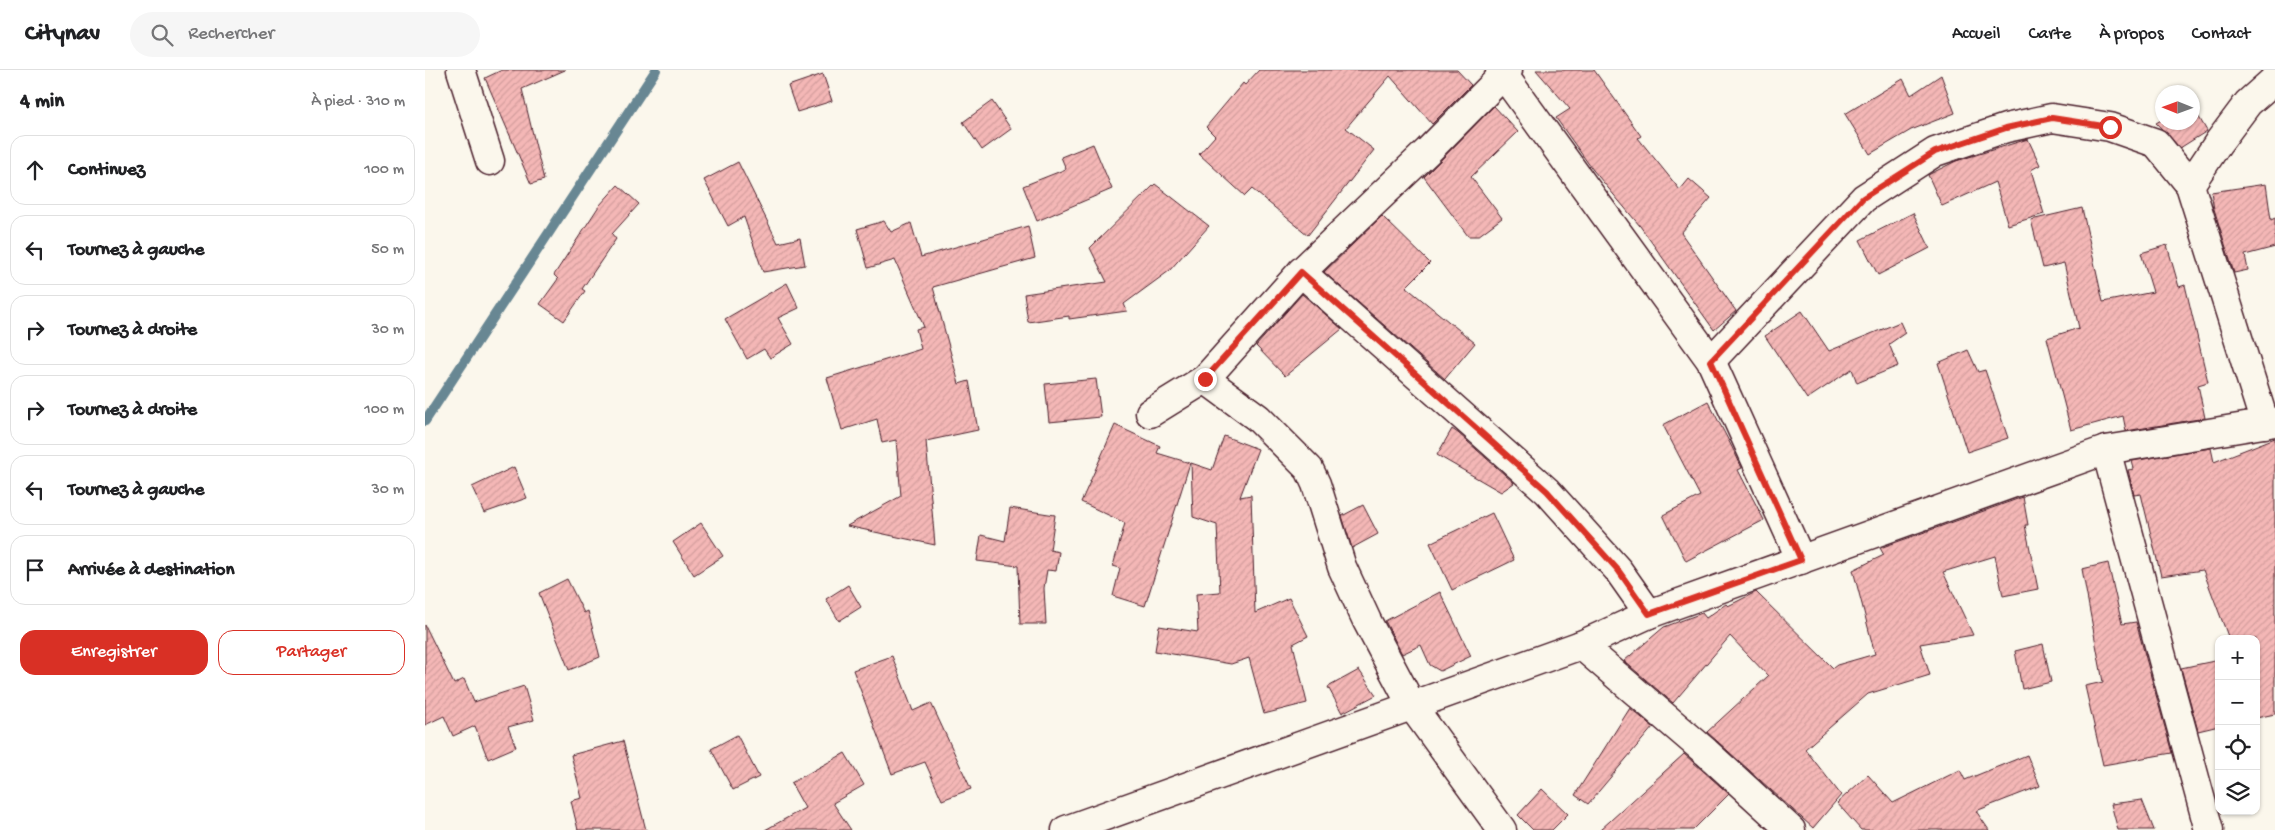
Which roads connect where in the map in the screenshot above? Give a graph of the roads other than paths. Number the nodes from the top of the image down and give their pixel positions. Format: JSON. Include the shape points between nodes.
{"nodes":[{"id":1,"x":461,"y":70,"type":"edge"},
{"id":2,"x":1504,"y":71,"type":"edge"},
{"id":3,"x":2275,"y":79,"type":"edge"},
{"id":4,"x":490,"y":161,"type":"dead end"},
{"id":5,"x":2190,"y":185,"type":"junction"},
{"id":6,"x":1301,"y":272,"type":"junction"},
{"id":7,"x":1711,"y":361,"type":"junction"},
{"id":8,"x":1205,"y":379,"type":"junction"},
{"id":9,"x":1150,"y":413,"type":"dead end"},
{"id":10,"x":2270,"y":423,"type":"edge"},
{"id":11,"x":2106,"y":450,"type":"junction"},
{"id":12,"x":1801,"y":560,"type":"junction"},
{"id":13,"x":1649,"y":614,"type":"junction"},
{"id":14,"x":1581,"y":645,"type":"junction"},
{"id":15,"x":1411,"y":706,"type":"junction"},
{"id":16,"x":1106,"y":823,"type":"edge"},
{"id":17,"x":1066,"y":830,"type":"edge"},
{"id":18,"x":1502,"y":830,"type":"edge"},
{"id":19,"x":1791,"y":830,"type":"edge"},
{"id":20,"x":2209,"y":830,"type":"edge"}],
"edges":[{"from":1,"to":4,"type":"street"},
{"from":2,"to":6,"type":"street","via":[[1428,152]]},
{"from":2,"to":7,"type":"street"},
{"from":3,"to":5,"type":"street","via":[[2248,103]]},
{"from":5,"to":7,"type":"street","via":[[2156,144],[2110,127],[2052,118],[2006,128],[1935,152],[1863,198]]},
{"from":5,"to":10,"type":"street"},
{"from":6,"to":8,"type":"street"},
{"from":6,"to":13,"type":"street","via":[[1547,491],[1618,570]]},
{"from":7,"to":12,"type":"street"},
{"from":8,"to":9,"type":"street"},
{"from":8,"to":15,"type":"street","via":[[1258,418],[1309,469],[1343,567],[1367,622]]},
{"from":10,"to":11,"type":"street"},
{"from":11,"to":12,"type":"street"},
{"from":11,"to":20,"type":"street"},
{"from":12,"to":13,"type":"street"},
{"from":13,"to":14,"type":"street"},
{"from":14,"to":15,"type":"street"},
{"from":14,"to":19,"type":"street"},
{"from":15,"to":16,"type":"street"},
{"from":15,"to":18,"type":"street"},
{"from":16,"to":17,"type":"street"}]}
